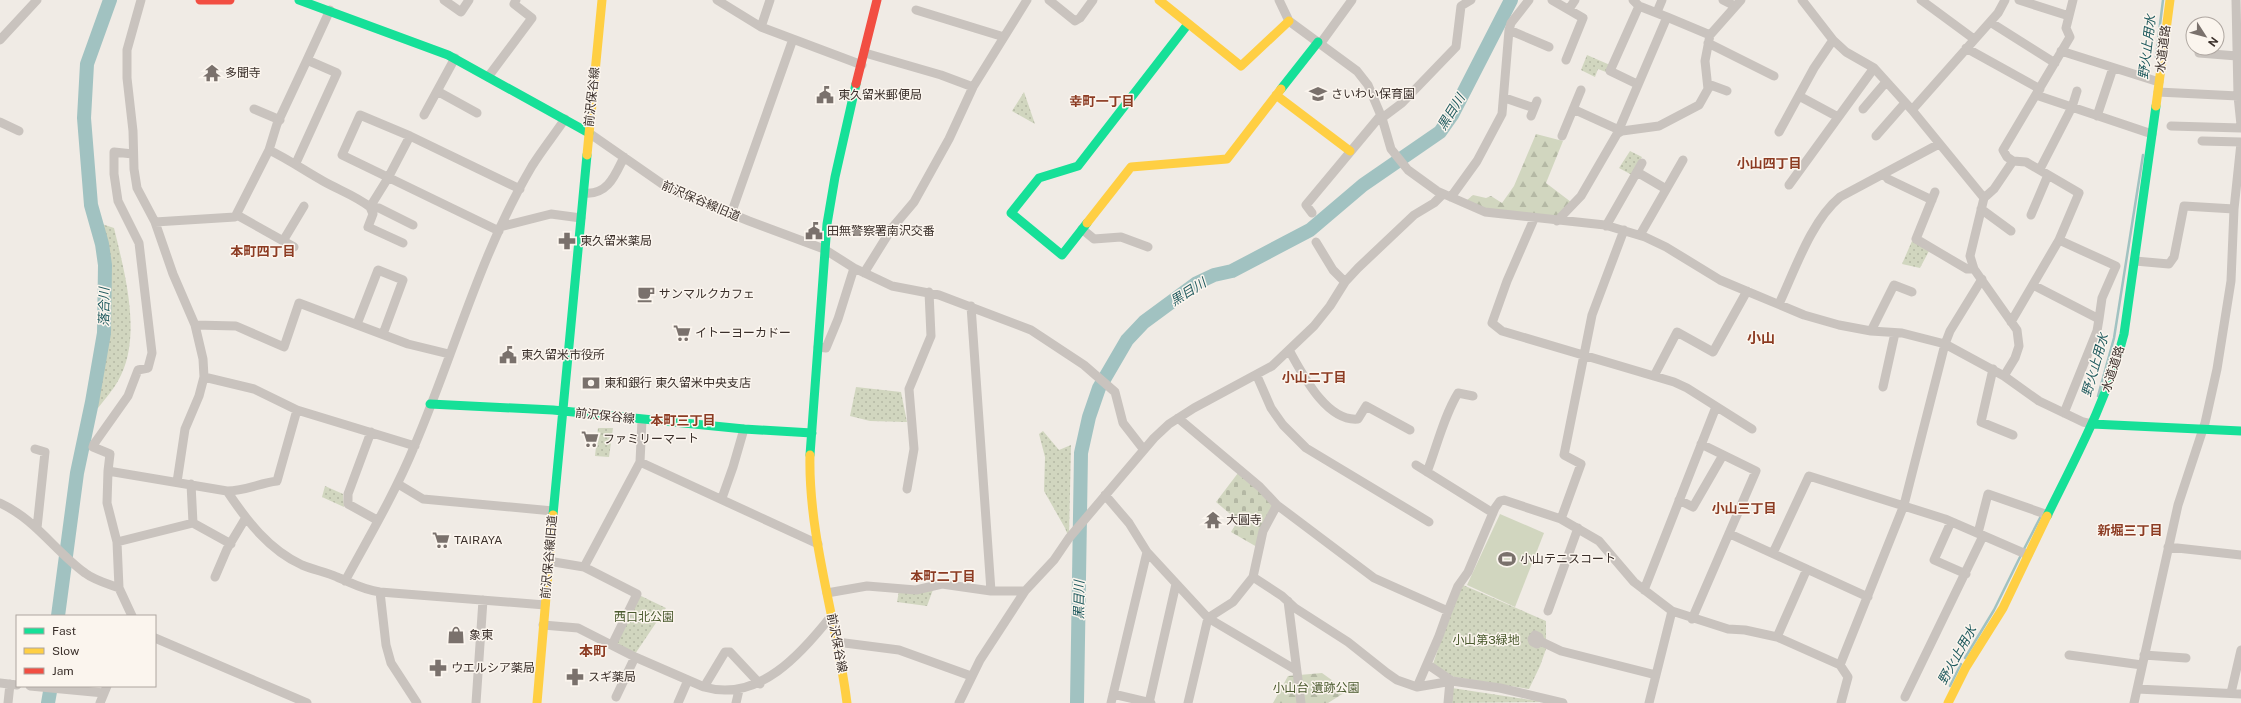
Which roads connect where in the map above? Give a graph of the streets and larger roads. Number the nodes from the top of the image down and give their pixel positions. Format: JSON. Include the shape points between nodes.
{"nodes":[{"id":1,"x":37,"y":0,"type":"edge"},
{"id":2,"x":141,"y":0,"type":"edge"},
{"id":3,"x":200,"y":0,"type":"edge"},
{"id":4,"x":230,"y":0,"type":"edge"},
{"id":5,"x":299,"y":0,"type":"edge"},
{"id":6,"x":444,"y":0,"type":"edge"},
{"id":7,"x":469,"y":0,"type":"edge"},
{"id":8,"x":516,"y":0,"type":"edge"},
{"id":9,"x":602,"y":0,"type":"edge"},
{"id":10,"x":717,"y":0,"type":"edge"},
{"id":11,"x":770,"y":0,"type":"edge"},
{"id":12,"x":877,"y":0,"type":"edge"},
{"id":13,"x":1027,"y":0,"type":"edge"},
{"id":14,"x":1050,"y":0,"type":"edge"},
{"id":15,"x":1093,"y":0,"type":"edge"},
{"id":16,"x":1159,"y":0,"type":"edge"},
{"id":17,"x":1279,"y":0,"type":"edge"},
{"id":18,"x":1352,"y":0,"type":"edge"},
{"id":19,"x":1471,"y":0,"type":"edge"},
{"id":20,"x":1529,"y":0,"type":"edge"},
{"id":21,"x":1552,"y":0,"type":"edge"},
{"id":22,"x":1575,"y":0,"type":"edge"},
{"id":23,"x":1662,"y":0,"type":"edge"},
{"id":24,"x":1723,"y":0,"type":"edge"},
{"id":25,"x":1802,"y":0,"type":"edge"},
{"id":26,"x":1921,"y":0,"type":"edge"},
{"id":27,"x":2005,"y":0,"type":"edge"},
{"id":28,"x":2019,"y":0,"type":"edge"},
{"id":29,"x":2073,"y":0,"type":"edge"},
{"id":30,"x":2170,"y":0,"type":"edge"},
{"id":31,"x":2236,"y":0,"type":"edge"},
{"id":32,"x":1636,"y":3,"type":"edge"},
{"id":33,"x":1738,"y":3,"type":"edge"},
{"id":34,"x":1569,"y":9,"type":"junction"},
{"id":35,"x":330,"y":10,"type":"junction"},
{"id":36,"x":916,"y":10,"type":"dead end"},
{"id":37,"x":1657,"y":12,"type":"junction"},
{"id":38,"x":2069,"y":16,"type":"junction"},
{"id":39,"x":1667,"y":17,"type":"junction"},
{"id":40,"x":1289,"y":21,"type":"junction"},
{"id":41,"x":1990,"y":22,"type":"junction"},
{"id":42,"x":1188,"y":24,"type":"junction"},
{"id":43,"x":761,"y":27,"type":"junction"},
{"id":44,"x":1509,"y":30,"type":"junction"},
{"id":45,"x":1004,"y":37,"type":"junction"},
{"id":46,"x":793,"y":39,"type":"junction"},
{"id":47,"x":1709,"y":39,"type":"junction"},
{"id":48,"x":1974,"y":39,"type":"junction"},
{"id":49,"x":0,"y":40,"type":"edge"},
{"id":50,"x":1833,"y":40,"type":"junction"},
{"id":51,"x":1318,"y":42,"type":"junction"},
{"id":52,"x":1549,"y":47,"type":"dead end"},
{"id":53,"x":1966,"y":48,"type":"junction"},
{"id":54,"x":2061,"y":51,"type":"junction"},
{"id":55,"x":865,"y":53,"type":"junction"},
{"id":56,"x":2225,"y":55,"type":"edge"},
{"id":57,"x":2237,"y":56,"type":"junction"},
{"id":58,"x":455,"y":58,"type":"junction"},
{"id":59,"x":307,"y":60,"type":"junction"},
{"id":60,"x":1566,"y":60,"type":"dead end"},
{"id":61,"x":2055,"y":63,"type":"junction"},
{"id":62,"x":862,"y":65,"type":"junction"},
{"id":63,"x":1874,"y":68,"type":"junction"},
{"id":64,"x":2113,"y":68,"type":"junction"},
{"id":65,"x":1774,"y":76,"type":"dead end"},
{"id":66,"x":488,"y":77,"type":"junction"},
{"id":67,"x":2155,"y":81,"type":"junction"},
{"id":68,"x":1886,"y":82,"type":"junction"},
{"id":69,"x":1637,"y":84,"type":"junction"},
{"id":70,"x":1708,"y":84,"type":"junction"},
{"id":71,"x":973,"y":87,"type":"junction"},
{"id":72,"x":1581,"y":90,"type":"dead end"},
{"id":73,"x":437,"y":91,"type":"junction"},
{"id":74,"x":1727,"y":91,"type":"dead end"},
{"id":75,"x":2077,"y":91,"type":"dead end"},
{"id":76,"x":2038,"y":92,"type":"junction"},
{"id":77,"x":2158,"y":92,"type":"junction"},
{"id":78,"x":1276,"y":95,"type":"junction"},
{"id":79,"x":1798,"y":96,"type":"junction"},
{"id":80,"x":2238,"y":96,"type":"junction"},
{"id":81,"x":1504,"y":98,"type":"junction"},
{"id":82,"x":1905,"y":103,"type":"junction"},
{"id":83,"x":2072,"y":107,"type":"junction"},
{"id":84,"x":1534,"y":108,"type":"dead end"},
{"id":85,"x":254,"y":109,"type":"dead end"},
{"id":86,"x":1573,"y":109,"type":"junction"},
{"id":87,"x":1863,"y":109,"type":"dead end"},
{"id":88,"x":1912,"y":110,"type":"junction"},
{"id":89,"x":477,"y":113,"type":"dead end"},
{"id":90,"x":424,"y":115,"type":"dead end"},
{"id":91,"x":2097,"y":116,"type":"junction"},
{"id":92,"x":1381,"y":117,"type":"junction"},
{"id":93,"x":1838,"y":117,"type":"junction"},
{"id":94,"x":565,"y":119,"type":"junction"},
{"id":95,"x":280,"y":120,"type":"junction"},
{"id":96,"x":0,"y":122,"type":"edge"},
{"id":97,"x":2171,"y":126,"type":"dead end"},
{"id":98,"x":2241,"y":126,"type":"edge"},
{"id":99,"x":19,"y":130,"type":"dead end"},
{"id":100,"x":1617,"y":132,"type":"junction"},
{"id":101,"x":1779,"y":132,"type":"dead end"},
{"id":102,"x":589,"y":133,"type":"junction"},
{"id":103,"x":2148,"y":133,"type":"junction"},
{"id":104,"x":410,"y":136,"type":"junction"},
{"id":105,"x":1562,"y":136,"type":"dead end"},
{"id":106,"x":1876,"y":136,"type":"dead end"},
{"id":107,"x":2202,"y":141,"type":"dead end"},
{"id":108,"x":2241,"y":143,"type":"edge"},
{"id":109,"x":1939,"y":144,"type":"junction"},
{"id":110,"x":268,"y":150,"type":"junction"},
{"id":111,"x":1350,"y":151,"type":"junction"},
{"id":112,"x":133,"y":154,"type":"junction"},
{"id":113,"x":624,"y":157,"type":"junction"},
{"id":114,"x":1683,"y":160,"type":"dead end"},
{"id":115,"x":2012,"y":161,"type":"junction"},
{"id":116,"x":296,"y":163,"type":"junction"},
{"id":117,"x":1642,"y":163,"type":"dead end"},
{"id":118,"x":2040,"y":169,"type":"junction"},
{"id":119,"x":1637,"y":172,"type":"junction"},
{"id":120,"x":1884,"y":174,"type":"junction"},
{"id":121,"x":2048,"y":175,"type":"junction"},
{"id":122,"x":388,"y":178,"type":"junction"},
{"id":123,"x":1789,"y":186,"type":"dead end"},
{"id":124,"x":520,"y":189,"type":"junction"},
{"id":125,"x":1666,"y":190,"type":"junction"},
{"id":126,"x":584,"y":193,"type":"junction"},
{"id":127,"x":1447,"y":196,"type":"junction"},
{"id":128,"x":1984,"y":198,"type":"junction"},
{"id":129,"x":304,"y":206,"type":"dead end"},
{"id":130,"x":370,"y":207,"type":"junction"},
{"id":131,"x":1981,"y":209,"type":"junction"},
{"id":132,"x":2234,"y":209,"type":"junction"},
{"id":133,"x":1312,"y":213,"type":"dead end"},
{"id":134,"x":731,"y":214,"type":"junction"},
{"id":135,"x":237,"y":215,"type":"junction"},
{"id":136,"x":2031,"y":215,"type":"dead end"},
{"id":137,"x":581,"y":218,"type":"junction"},
{"id":138,"x":1534,"y":219,"type":"junction"},
{"id":139,"x":1557,"y":221,"type":"junction"},
{"id":140,"x":155,"y":222,"type":"junction"},
{"id":141,"x":412,"y":225,"type":"dead end"},
{"id":142,"x":1606,"y":226,"type":"junction"},
{"id":143,"x":500,"y":229,"type":"junction"},
{"id":144,"x":1082,"y":229,"type":"junction"},
{"id":145,"x":1624,"y":230,"type":"junction"},
{"id":146,"x":2011,"y":231,"type":"dead end"},
{"id":147,"x":1640,"y":236,"type":"junction"},
{"id":148,"x":2059,"y":240,"type":"junction"},
{"id":149,"x":283,"y":241,"type":"junction"},
{"id":150,"x":1316,"y":242,"type":"dead end"},
{"id":151,"x":403,"y":243,"type":"dead end"},
{"id":152,"x":294,"y":247,"type":"dead end"},
{"id":153,"x":1148,"y":247,"type":"dead end"},
{"id":154,"x":824,"y":249,"type":"junction"},
{"id":155,"x":2135,"y":261,"type":"junction"},
{"id":156,"x":854,"y":268,"type":"junction"},
{"id":157,"x":1974,"y":269,"type":"junction"},
{"id":158,"x":864,"y":273,"type":"junction"},
{"id":159,"x":1982,"y":279,"type":"junction"},
{"id":160,"x":1345,"y":282,"type":"junction"},
{"id":161,"x":2033,"y":285,"type":"junction"},
{"id":162,"x":1748,"y":291,"type":"junction"},
{"id":163,"x":929,"y":292,"type":"junction"},
{"id":164,"x":1912,"y":292,"type":"dead end"},
{"id":165,"x":1779,"y":304,"type":"junction"},
{"id":166,"x":971,"y":306,"type":"junction"},
{"id":167,"x":2099,"y":319,"type":"junction"},
{"id":168,"x":2011,"y":322,"type":"junction"},
{"id":169,"x":357,"y":324,"type":"junction"},
{"id":170,"x":195,"y":325,"type":"junction"},
{"id":171,"x":1871,"y":331,"type":"junction"},
{"id":172,"x":1895,"y":333,"type":"junction"},
{"id":173,"x":383,"y":334,"type":"junction"},
{"id":174,"x":1945,"y":344,"type":"junction"},
{"id":175,"x":818,"y":347,"type":"junction"},
{"id":176,"x":1289,"y":350,"type":"junction"},
{"id":177,"x":449,"y":354,"type":"junction"},
{"id":178,"x":1584,"y":355,"type":"junction"},
{"id":179,"x":1993,"y":369,"type":"junction"},
{"id":180,"x":204,"y":376,"type":"junction"},
{"id":181,"x":1257,"y":376,"type":"junction"},
{"id":182,"x":1654,"y":376,"type":"junction"},
{"id":183,"x":2004,"y":376,"type":"junction"},
{"id":184,"x":1883,"y":387,"type":"dead end"},
{"id":185,"x":1473,"y":396,"type":"dead end"},
{"id":186,"x":430,"y":404,"type":"junction"},
{"id":187,"x":1716,"y":407,"type":"junction"},
{"id":188,"x":297,"y":410,"type":"junction"},
{"id":189,"x":561,"y":411,"type":"junction"},
{"id":190,"x":2064,"y":413,"type":"junction"},
{"id":191,"x":1178,"y":418,"type":"junction"},
{"id":192,"x":642,"y":420,"type":"junction"},
{"id":193,"x":2092,"y":424,"type":"junction"},
{"id":194,"x":744,"y":429,"type":"junction"},
{"id":195,"x":1752,"y":429,"type":"dead end"},
{"id":196,"x":1410,"y":430,"type":"dead end"},
{"id":197,"x":2203,"y":430,"type":"junction"},
{"id":198,"x":2241,"y":431,"type":"edge"},
{"id":199,"x":371,"y":432,"type":"junction"},
{"id":200,"x":812,"y":433,"type":"junction"},
{"id":201,"x":2013,"y":435,"type":"dead end"},
{"id":202,"x":1701,"y":444,"type":"junction"},
{"id":203,"x":415,"y":446,"type":"junction"},
{"id":204,"x":35,"y":449,"type":"dead end"},
{"id":205,"x":1144,"y":450,"type":"junction"},
{"id":206,"x":1723,"y":455,"type":"junction"},
{"id":207,"x":640,"y":462,"type":"junction"},
{"id":208,"x":1416,"y":464,"type":"dead end"},
{"id":209,"x":108,"y":470,"type":"junction"},
{"id":210,"x":1427,"y":472,"type":"junction"},
{"id":211,"x":177,"y":482,"type":"junction"},
{"id":212,"x":191,"y":484,"type":"junction"},
{"id":213,"x":398,"y":484,"type":"junction"},
{"id":214,"x":907,"y":489,"type":"dead end"},
{"id":215,"x":227,"y":491,"type":"junction"},
{"id":216,"x":1106,"y":496,"type":"junction"},
{"id":217,"x":722,"y":498,"type":"junction"},
{"id":218,"x":1678,"y":500,"type":"junction"},
{"id":219,"x":0,"y":503,"type":"edge"},
{"id":220,"x":1277,"y":505,"type":"junction"},
{"id":221,"x":1904,"y":505,"type":"junction"},
{"id":222,"x":553,"y":511,"type":"junction"},
{"id":223,"x":1493,"y":513,"type":"junction"},
{"id":224,"x":2048,"y":515,"type":"junction"},
{"id":225,"x":245,"y":519,"type":"junction"},
{"id":226,"x":1561,"y":519,"type":"junction"},
{"id":227,"x":378,"y":520,"type":"junction"},
{"id":228,"x":1429,"y":522,"type":"dead end"},
{"id":229,"x":1951,"y":522,"type":"junction"},
{"id":230,"x":193,"y":523,"type":"junction"},
{"id":231,"x":37,"y":528,"type":"junction"},
{"id":232,"x":1578,"y":528,"type":"junction"},
{"id":233,"x":1730,"y":534,"type":"junction"},
{"id":234,"x":1980,"y":535,"type":"junction"},
{"id":235,"x":117,"y":542,"type":"junction"},
{"id":236,"x":230,"y":544,"type":"junction"},
{"id":237,"x":818,"y":544,"type":"junction"},
{"id":238,"x":2168,"y":547,"type":"junction"},
{"id":239,"x":1147,"y":552,"type":"junction"},
{"id":240,"x":1773,"y":554,"type":"junction"},
{"id":241,"x":2028,"y":555,"type":"junction"},
{"id":242,"x":2241,"y":555,"type":"edge"},
{"id":243,"x":548,"y":561,"type":"junction"},
{"id":244,"x":584,"y":567,"type":"junction"},
{"id":245,"x":1808,"y":569,"type":"junction"},
{"id":246,"x":1966,"y":574,"type":"junction"},
{"id":247,"x":215,"y":577,"type":"dead end"},
{"id":248,"x":1253,"y":577,"type":"junction"},
{"id":249,"x":345,"y":581,"type":"junction"},
{"id":250,"x":1176,"y":584,"type":"junction"},
{"id":251,"x":119,"y":588,"type":"junction"},
{"id":252,"x":1644,"y":590,"type":"junction"},
{"id":253,"x":991,"y":591,"type":"junction"},
{"id":254,"x":1025,"y":591,"type":"junction"},
{"id":255,"x":380,"y":592,"type":"junction"},
{"id":256,"x":827,"y":593,"type":"junction"},
{"id":257,"x":1868,"y":597,"type":"junction"},
{"id":258,"x":483,"y":600,"type":"junction"},
{"id":259,"x":1288,"y":601,"type":"junction"},
{"id":260,"x":544,"y":605,"type":"junction"},
{"id":261,"x":1548,"y":610,"type":"dead end"},
{"id":262,"x":1448,"y":611,"type":"junction"},
{"id":263,"x":1672,"y":611,"type":"junction"},
{"id":264,"x":132,"y":615,"type":"edge"},
{"id":265,"x":832,"y":615,"type":"junction"},
{"id":266,"x":1208,"y":618,"type":"junction"},
{"id":267,"x":1692,"y":618,"type":"junction"},
{"id":268,"x":543,"y":625,"type":"junction"},
{"id":269,"x":1777,"y":637,"type":"junction"},
{"id":270,"x":156,"y":638,"type":"edge"},
{"id":271,"x":838,"y":642,"type":"junction"},
{"id":272,"x":1540,"y":642,"type":"dead end"},
{"id":273,"x":612,"y":645,"type":"junction"},
{"id":274,"x":2241,"y":650,"type":"edge"},
{"id":275,"x":2069,"y":655,"type":"dead end"},
{"id":276,"x":2144,"y":655,"type":"junction"},
{"id":277,"x":636,"y":657,"type":"junction"},
{"id":278,"x":2186,"y":658,"type":"dead end"},
{"id":279,"x":1427,"y":664,"type":"junction"},
{"id":280,"x":1840,"y":665,"type":"junction"},
{"id":281,"x":2142,"y":665,"type":"junction"},
{"id":282,"x":1296,"y":670,"type":"junction"},
{"id":283,"x":1656,"y":675,"type":"junction"},
{"id":284,"x":971,"y":676,"type":"junction"},
{"id":285,"x":688,"y":680,"type":"junction"},
{"id":286,"x":1451,"y":681,"type":"junction"},
{"id":287,"x":0,"y":684,"type":"edge"},
{"id":288,"x":760,"y":684,"type":"junction"},
{"id":289,"x":14,"y":685,"type":"edge"},
{"id":290,"x":41,"y":687,"type":"edge"},
{"id":291,"x":704,"y":687,"type":"junction"},
{"id":292,"x":1416,"y":687,"type":"junction"},
{"id":293,"x":2137,"y":689,"type":"junction"},
{"id":294,"x":106,"y":690,"type":"edge"},
{"id":295,"x":739,"y":690,"type":"junction"},
{"id":296,"x":2231,"y":693,"type":"junction"},
{"id":297,"x":1113,"y":694,"type":"junction"},
{"id":298,"x":2241,"y":694,"type":"edge"},
{"id":299,"x":616,"y":697,"type":"dead end"},
{"id":300,"x":1905,"y":697,"type":"dead end"},
{"id":301,"x":291,"y":700,"type":"edge"},
{"id":302,"x":8,"y":703,"type":"edge"},
{"id":303,"x":100,"y":703,"type":"edge"},
{"id":304,"x":307,"y":703,"type":"edge"},
{"id":305,"x":417,"y":703,"type":"edge"},
{"id":306,"x":476,"y":703,"type":"edge"},
{"id":307,"x":537,"y":703,"type":"edge"},
{"id":308,"x":678,"y":703,"type":"edge"},
{"id":309,"x":736,"y":703,"type":"edge"},
{"id":310,"x":847,"y":703,"type":"edge"},
{"id":311,"x":959,"y":703,"type":"edge"},
{"id":312,"x":1111,"y":703,"type":"edge"},
{"id":313,"x":1150,"y":703,"type":"edge"},
{"id":314,"x":1188,"y":703,"type":"edge"},
{"id":315,"x":1301,"y":703,"type":"edge"},
{"id":316,"x":1448,"y":703,"type":"edge"},
{"id":317,"x":1563,"y":703,"type":"edge"},
{"id":318,"x":1649,"y":703,"type":"edge"},
{"id":319,"x":1841,"y":703,"type":"edge"},
{"id":320,"x":1948,"y":703,"type":"edge"},
{"id":321,"x":2134,"y":703,"type":"edge"}],
"edges":[{"from":1,"to":49,"type":"street"},
{"from":2,"to":112,"type":"street","via":[[127,50]]},
{"from":3,"to":4,"type":"street"},
{"from":5,"to":35,"type":"street"},
{"from":6,"to":7,"type":"street","via":[[461,12]]},
{"from":8,"to":66,"type":"street","via":[[514,4],[532,18]]},
{"from":9,"to":102,"type":"street","name":"前沢保谷線"},
{"from":10,"to":43,"type":"street"},
{"from":11,"to":43,"type":"street"},
{"from":12,"to":55,"type":"street"},
{"from":13,"to":45,"type":"street"},
{"from":14,"to":15,"type":"street","via":[[1075,21]]},
{"from":16,"to":42,"type":"street"},
{"from":17,"to":40,"type":"street"},
{"from":18,"to":51,"type":"street","via":[[1323,40]]},
{"from":19,"to":92,"type":"street","via":[[1461,6],[1456,46],[1402,103]]},
{"from":20,"to":44,"type":"street","via":[[1511,23]]},
{"from":21,"to":34,"type":"street"},
{"from":22,"to":34,"type":"street"},
{"from":23,"to":37,"type":"street"},
{"from":24,"to":33,"type":"street"},
{"from":25,"to":50,"type":"street"},
{"from":26,"to":48,"type":"street"},
{"from":27,"to":41,"type":"street"},
{"from":28,"to":38,"type":"street"},
{"from":29,"to":38,"type":"street"},
{"from":30,"to":67,"type":"street","name":"水道道路"},
{"from":31,"to":57,"type":"street"},
{"from":32,"to":37,"type":"street"},
{"from":32,"to":69,"type":"street","via":[[1610,71]]},
{"from":33,"to":47,"type":"street"},
{"from":34,"to":60,"type":"street","via":[[1583,18]]},
{"from":35,"to":58,"type":"street"},
{"from":35,"to":59,"type":"street"},
{"from":36,"to":45,"type":"street"},
{"from":37,"to":39,"type":"street"},
{"from":38,"to":54,"type":"street","via":[[2066,28],[2070,37]]},
{"from":39,"to":47,"type":"street"},
{"from":39,"to":69,"type":"street"},
{"from":40,"to":42,"type":"street","via":[[1240,66]]},
{"from":40,"to":51,"type":"street"},
{"from":41,"to":48,"type":"street"},
{"from":41,"to":61,"type":"street"},
{"from":42,"to":144,"type":"street","via":[[1078,166],[1039,178],[1011,213],[1062,254]]},
{"from":43,"to":46,"type":"street"},
{"from":44,"to":52,"type":"street"},
{"from":44,"to":81,"type":"street"},
{"from":45,"to":71,"type":"street"},
{"from":46,"to":62,"type":"street"},
{"from":46,"to":134,"type":"street"},
{"from":47,"to":65,"type":"street"},
{"from":47,"to":70,"type":"street","via":[[1705,61]]},
{"from":48,"to":53,"type":"street"},
{"from":50,"to":63,"type":"street","via":[[1846,52]]},
{"from":50,"to":79,"type":"street"},
{"from":51,"to":78,"type":"street"},
{"from":51,"to":92,"type":"street","via":[[1357,70],[1368,85]]},
{"from":53,"to":76,"type":"street"},
{"from":53,"to":88,"type":"street"},
{"from":54,"to":61,"type":"street"},
{"from":54,"to":64,"type":"street"},
{"from":55,"to":62,"type":"street"},
{"from":55,"to":71,"type":"street","via":[[942,75]]},
{"from":56,"to":57,"type":"street"},
{"from":57,"to":80,"type":"street"},
{"from":58,"to":66,"type":"street"},
{"from":58,"to":73,"type":"street"},
{"from":59,"to":95,"type":"street"},
{"from":59,"to":116,"type":"street","via":[[337,73]]},
{"from":61,"to":76,"type":"street"},
{"from":62,"to":154,"type":"street","via":[[831,201]]},
{"from":63,"to":68,"type":"street"},
{"from":63,"to":93,"type":"street"},
{"from":64,"to":67,"type":"street"},
{"from":64,"to":91,"type":"street"},
{"from":66,"to":94,"type":"street"},
{"from":67,"to":77,"type":"street","name":"水道道路"},
{"from":68,"to":82,"type":"street"},
{"from":68,"to":87,"type":"street"},
{"from":69,"to":100,"type":"street"},
{"from":70,"to":74,"type":"street"},
{"from":70,"to":100,"type":"street","via":[[1699,104],[1667,123]]},
{"from":71,"to":158,"type":"street","via":[[949,139],[914,202],[892,228]]},
{"from":72,"to":86,"type":"street"},
{"from":73,"to":89,"type":"street"},
{"from":73,"to":90,"type":"street"},
{"from":75,"to":83,"type":"street"},
{"from":76,"to":83,"type":"street"},
{"from":76,"to":115,"type":"street","via":[[2003,150]]},
{"from":77,"to":80,"type":"street"},
{"from":77,"to":103,"type":"street","name":"水道道路"},
{"from":78,"to":111,"type":"street"},
{"from":78,"to":144,"type":"street","via":[[1227,159],[1131,167]]},
{"from":79,"to":93,"type":"street"},
{"from":79,"to":101,"type":"street"},
{"from":80,"to":98,"type":"street"},
{"from":81,"to":84,"type":"street"},
{"from":81,"to":127,"type":"street","via":[[1502,114],[1488,144]]},
{"from":82,"to":88,"type":"street"},
{"from":82,"to":106,"type":"street"},
{"from":83,"to":91,"type":"street"},
{"from":83,"to":118,"type":"street"},
{"from":85,"to":95,"type":"street"},
{"from":86,"to":100,"type":"street"},
{"from":86,"to":105,"type":"street"},
{"from":88,"to":109,"type":"street"},
{"from":91,"to":103,"type":"street"},
{"from":92,"to":111,"type":"street"},
{"from":92,"to":127,"type":"street","via":[[1391,149],[1396,155],[1407,168]]},
{"from":93,"to":123,"type":"street"},
{"from":94,"to":102,"type":"street"},
{"from":94,"to":124,"type":"street","via":[[540,154]]},
{"from":95,"to":110,"type":"street"},
{"from":96,"to":99,"type":"street"},
{"from":97,"to":98,"type":"street"},
{"from":100,"to":139,"type":"street","via":[[1581,196]]},
{"from":102,"to":113,"type":"street","name":"前沢保谷線旧道"},
{"from":102,"to":126,"type":"street","name":"前沢保谷線"},
{"from":103,"to":155,"type":"street","name":"水道道路"},
{"from":104,"to":122,"type":"street"},
{"from":104,"to":122,"type":"street","via":[[360,115],[342,155]]},
{"from":104,"to":124,"type":"street"},
{"from":107,"to":108,"type":"street"},
{"from":108,"to":132,"type":"street"},
{"from":109,"to":120,"type":"street"},
{"from":109,"to":128,"type":"street"},
{"from":110,"to":116,"type":"street"},
{"from":110,"to":135,"type":"street"},
{"from":111,"to":133,"type":"street","via":[[1306,205]]},
{"from":112,"to":140,"type":"street","via":[[137,188]]},
{"from":112,"to":209,"type":"street","via":[[114,152],[114,174],[118,201],[139,243],[152,353],[148,368],[138,370],[128,396],[94,444],[93,447],[110,454]]},
{"from":113,"to":126,"type":"street","via":[[609,186],[592,194]]},
{"from":113,"to":134,"type":"street","name":"前沢保谷線旧道","via":[[661,185]]},
{"from":114,"to":125,"type":"street"},
{"from":115,"to":118,"type":"street","via":[[2026,162]]},
{"from":115,"to":128,"type":"street","via":[[1994,189]]},
{"from":116,"to":130,"type":"street","via":[[309,174],[359,198]]},
{"from":117,"to":119,"type":"street"},
{"from":118,"to":121,"type":"street"},
{"from":119,"to":125,"type":"street"},
{"from":119,"to":142,"type":"street"},
{"from":120,"to":157,"type":"street","via":[[1888,179],[1934,196],[1916,239],[1967,268]]},
{"from":120,"to":165,"type":"street","via":[[1840,197],[1829,206],[1818,222]]},
{"from":121,"to":136,"type":"street"},
{"from":121,"to":148,"type":"street","via":[[2079,193]]},
{"from":122,"to":130,"type":"street"},
{"from":122,"to":143,"type":"street"},
{"from":124,"to":143,"type":"street"},
{"from":125,"to":147,"type":"street"},
{"from":126,"to":137,"type":"street","name":"前沢保谷線"},
{"from":127,"to":138,"type":"street","via":[[1485,212]]},
{"from":127,"to":160,"type":"street","via":[[1414,215]]},
{"from":128,"to":131,"type":"street"},
{"from":129,"to":149,"type":"street"},
{"from":130,"to":141,"type":"street","via":[[378,208]]},
{"from":130,"to":151,"type":"street","via":[[373,214],[368,227]]},
{"from":131,"to":146,"type":"street"},
{"from":131,"to":157,"type":"street","via":[[1970,256]]},
{"from":132,"to":155,"type":"street","via":[[2184,206],[2174,257],[2169,264]]},
{"from":132,"to":197,"type":"street","via":[[2231,281],[2217,369]]},
{"from":134,"to":154,"type":"street","name":"前沢保谷線旧道"},
{"from":135,"to":140,"type":"street","via":[[235,218]]},
{"from":135,"to":149,"type":"street"},
{"from":137,"to":143,"type":"street","via":[[551,214]]},
{"from":137,"to":189,"type":"street","name":"前沢保谷線"},
{"from":138,"to":139,"type":"street"},
{"from":138,"to":178,"type":"street","via":[[1492,323],[1502,331]]},
{"from":139,"to":142,"type":"street"},
{"from":140,"to":170,"type":"street","via":[[173,274]]},
{"from":142,"to":145,"type":"street"},
{"from":143,"to":177,"type":"street"},
{"from":144,"to":153,"type":"street","via":[[1094,239],[1121,237]]},
{"from":145,"to":147,"type":"street"},
{"from":145,"to":178,"type":"street","via":[[1598,296]]},
{"from":147,"to":162,"type":"street","via":[[1666,247],[1720,280]]},
{"from":148,"to":161,"type":"street"},
{"from":148,"to":167,"type":"street","via":[[2116,266],[2102,298]]},
{"from":149,"to":152,"type":"street"},
{"from":150,"to":160,"type":"street","via":[[1333,270]]},
{"from":154,"to":156,"type":"street","name":"前沢保谷線旧道"},
{"from":154,"to":175,"type":"street"},
{"from":155,"to":193,"type":"street","name":"水道道路","via":[[2119,355]]},
{"from":156,"to":158,"type":"street","name":"前沢保谷線旧道"},
{"from":156,"to":175,"type":"street","via":[[826,348]]},
{"from":157,"to":159,"type":"street"},
{"from":158,"to":163,"type":"street","name":"前沢保谷線旧道","via":[[892,286]]},
{"from":159,"to":168,"type":"street"},
{"from":159,"to":174,"type":"street","via":[[1950,330]]},
{"from":160,"to":176,"type":"street","via":[[1323,316]]},
{"from":161,"to":167,"type":"street"},
{"from":161,"to":168,"type":"street"},
{"from":162,"to":165,"type":"street"},
{"from":162,"to":182,"type":"street","via":[[1713,352],[1677,332]]},
{"from":163,"to":166,"type":"street","name":"前沢保谷線旧道"},
{"from":163,"to":214,"type":"street","via":[[931,336],[909,390],[914,448]]},
{"from":164,"to":171,"type":"street","via":[[1894,284]]},
{"from":165,"to":171,"type":"street","via":[[1822,321]]},
{"from":166,"to":205,"type":"street","name":"前沢保谷線旧道","via":[[1031,330],[1094,373],[1115,392],[1123,423]]},
{"from":166,"to":253,"type":"street"},
{"from":167,"to":190,"type":"street","via":[[2097,331]]},
{"from":168,"to":183,"type":"street","via":[[2017,330],[2019,346]]},
{"from":169,"to":170,"type":"street","via":[[299,303],[284,347],[236,326]]},
{"from":169,"to":173,"type":"street"},
{"from":169,"to":173,"type":"street","via":[[378,270],[403,280]]},
{"from":170,"to":180,"type":"street"},
{"from":171,"to":172,"type":"street"},
{"from":172,"to":174,"type":"street"},
{"from":172,"to":184,"type":"street"},
{"from":173,"to":177,"type":"street","via":[[408,344]]},
{"from":174,"to":179,"type":"street"},
{"from":174,"to":221,"type":"street"},
{"from":175,"to":200,"type":"street"},
{"from":176,"to":181,"type":"street"},
{"from":176,"to":196,"type":"street","via":[[1314,393],[1330,409],[1358,420],[1366,406]]},
{"from":177,"to":186,"type":"street"},
{"from":178,"to":182,"type":"street"},
{"from":178,"to":226,"type":"street","via":[[1564,455],[1580,464]]},
{"from":179,"to":183,"type":"street"},
{"from":179,"to":201,"type":"street","via":[[1980,422]]},
{"from":180,"to":188,"type":"street","via":[[254,389]]},
{"from":180,"to":211,"type":"street","via":[[199,396],[185,429]]},
{"from":181,"to":191,"type":"street","via":[[1215,396]]},
{"from":181,"to":228,"type":"street","via":[[1271,408],[1283,425],[1306,448]]},
{"from":182,"to":187,"type":"street","via":[[1687,388]]},
{"from":183,"to":190,"type":"street","via":[[2039,401]]},
{"from":185,"to":210,"type":"street","via":[[1458,393],[1449,408]]},
{"from":186,"to":189,"type":"street"},
{"from":186,"to":203,"type":"street"},
{"from":187,"to":195,"type":"street"},
{"from":187,"to":202,"type":"street"},
{"from":188,"to":199,"type":"street"},
{"from":188,"to":215,"type":"street","via":[[277,481],[248,489]]},
{"from":189,"to":192,"type":"street","name":"前沢保谷線"},
{"from":189,"to":222,"type":"street","name":"前沢保谷線旧道"},
{"from":190,"to":193,"type":"street"},
{"from":191,"to":205,"type":"street","via":[[1162,430]]},
{"from":191,"to":220,"type":"street","via":[[1260,487]]},
{"from":192,"to":194,"type":"street","name":"前沢保谷線"},
{"from":192,"to":207,"type":"street"},
{"from":193,"to":197,"type":"street"},
{"from":193,"to":224,"type":"street","name":"水道道路"},
{"from":194,"to":200,"type":"street","name":"前沢保谷線"},
{"from":194,"to":217,"type":"street","via":[[734,467]]},
{"from":197,"to":198,"type":"street"},
{"from":197,"to":238,"type":"street","via":[[2178,505]]},
{"from":199,"to":203,"type":"street"},
{"from":199,"to":227,"type":"street","via":[[348,494],[348,504]]},
{"from":200,"to":237,"type":"street","name":"前沢保谷線","via":[[810,472]]},
{"from":202,"to":206,"type":"street"},
{"from":202,"to":218,"type":"street"},
{"from":203,"to":213,"type":"street"},
{"from":204,"to":231,"type":"street","via":[[45,452]]},
{"from":205,"to":216,"type":"street"},
{"from":206,"to":218,"type":"street","via":[[1693,506]]},
{"from":206,"to":233,"type":"street","via":[[1756,471]]},
{"from":207,"to":217,"type":"street"},
{"from":207,"to":244,"type":"street"},
{"from":208,"to":210,"type":"street"},
{"from":209,"to":211,"type":"street"},
{"from":209,"to":235,"type":"street","via":[[107,503]]},
{"from":210,"to":223,"type":"street"},
{"from":211,"to":212,"type":"street"},
{"from":212,"to":215,"type":"street"},
{"from":212,"to":230,"type":"street"},
{"from":213,"to":222,"type":"street","via":[[424,499]]},
{"from":213,"to":227,"type":"street"},
{"from":215,"to":225,"type":"street"},
{"from":216,"to":239,"type":"street","via":[[1129,523]]},
{"from":216,"to":254,"type":"street"},
{"from":217,"to":237,"type":"street"},
{"from":218,"to":252,"type":"street"},
{"from":219,"to":231,"type":"street"},
{"from":220,"to":248,"type":"street","via":[[1263,531]]},
{"from":220,"to":262,"type":"street","via":[[1374,578]]},
{"from":221,"to":229,"type":"street"},
{"from":221,"to":240,"type":"street","via":[[1809,476]]},
{"from":221,"to":257,"type":"street"},
{"from":222,"to":243,"type":"street","name":"前沢保谷線旧道"},
{"from":223,"to":226,"type":"street","via":[[1497,503],[1504,500]]},
{"from":223,"to":262,"type":"street"},
{"from":224,"to":234,"type":"street","via":[[1988,494]]},
{"from":224,"to":241,"type":"street","name":"水道道路"},
{"from":225,"to":236,"type":"street"},
{"from":225,"to":249,"type":"street","via":[[268,542],[301,564]]},
{"from":226,"to":232,"type":"street"},
{"from":227,"to":249,"type":"street"},
{"from":229,"to":234,"type":"street"},
{"from":229,"to":246,"type":"street","via":[[1934,560]]},
{"from":230,"to":235,"type":"street"},
{"from":230,"to":236,"type":"street"},
{"from":231,"to":251,"type":"street","via":[[86,574]]},
{"from":232,"to":252,"type":"street","via":[[1599,541]]},
{"from":232,"to":261,"type":"street"},
{"from":233,"to":240,"type":"street"},
{"from":233,"to":267,"type":"street"},
{"from":234,"to":241,"type":"street"},
{"from":234,"to":246,"type":"street"},
{"from":235,"to":251,"type":"street"},
{"from":236,"to":247,"type":"street"},
{"from":237,"to":256,"type":"street","name":"前沢保谷線"},
{"from":238,"to":242,"type":"street"},
{"from":238,"to":276,"type":"street"},
{"from":239,"to":250,"type":"street"},
{"from":239,"to":297,"type":"street"},
{"from":240,"to":245,"type":"street"},
{"from":241,"to":320,"type":"street","name":"水道道路","via":[[1997,620],[1966,667]]},
{"from":243,"to":244,"type":"street"},
{"from":243,"to":260,"type":"street","name":"前沢保谷線旧道"},
{"from":244,"to":273,"type":"street","via":[[637,594]]},
{"from":245,"to":257,"type":"street"},
{"from":245,"to":269,"type":"street"},
{"from":246,"to":300,"type":"street"},
{"from":248,"to":259,"type":"street"},
{"from":248,"to":266,"type":"street","via":[[1233,602]]},
{"from":249,"to":255,"type":"street"},
{"from":250,"to":266,"type":"street"},
{"from":250,"to":313,"type":"street"},
{"from":251,"to":264,"type":"street"},
{"from":252,"to":263,"type":"street"},
{"from":253,"to":254,"type":"street"},
{"from":253,"to":256,"type":"street","via":[[942,584],[916,590],[867,586]]},
{"from":254,"to":284,"type":"street"},
{"from":255,"to":258,"type":"street"},
{"from":255,"to":305,"type":"street","via":[[386,645],[391,663]]},
{"from":256,"to":265,"type":"street","name":"前沢保谷線"},
{"from":257,"to":280,"type":"street"},
{"from":258,"to":260,"type":"street"},
{"from":258,"to":306,"type":"street"},
{"from":259,"to":282,"type":"street"},
{"from":259,"to":292,"type":"street","via":[[1348,642],[1397,680]]},
{"from":260,"to":268,"type":"street","name":"前沢保谷線旧道"},
{"from":262,"to":279,"type":"street"},
{"from":263,"to":267,"type":"street"},
{"from":263,"to":283,"type":"street"},
{"from":265,"to":271,"type":"street","name":"前沢保谷線"},
{"from":265,"to":288,"type":"street","via":[[813,639],[779,673]]},
{"from":266,"to":282,"type":"street"},
{"from":266,"to":314,"type":"street"},
{"from":267,"to":269,"type":"street","via":[[1728,630],[1745,630]]},
{"from":268,"to":273,"type":"street","via":[[578,628]]},
{"from":268,"to":307,"type":"street","name":"前沢保谷線旧道"},
{"from":269,"to":280,"type":"street"},
{"from":270,"to":301,"type":"street"},
{"from":271,"to":284,"type":"street","via":[[899,650]]},
{"from":271,"to":310,"type":"street","name":"前沢保谷線"},
{"from":272,"to":283,"type":"street","via":[[1561,651]]},
{"from":273,"to":277,"type":"street"},
{"from":274,"to":296,"type":"street"},
{"from":275,"to":281,"type":"street"},
{"from":276,"to":278,"type":"street"},
{"from":276,"to":281,"type":"street"},
{"from":277,"to":285,"type":"street"},
{"from":277,"to":299,"type":"street"},
{"from":279,"to":286,"type":"street"},
{"from":279,"to":292,"type":"street"},
{"from":280,"to":319,"type":"street","via":[[1848,677]]},
{"from":281,"to":293,"type":"street"},
{"from":282,"to":315,"type":"street"},
{"from":283,"to":318,"type":"street"},
{"from":284,"to":311,"type":"street"},
{"from":285,"to":291,"type":"street"},
{"from":285,"to":308,"type":"street"},
{"from":286,"to":292,"type":"street"},
{"from":286,"to":316,"type":"street"},
{"from":286,"to":317,"type":"street","via":[[1500,688]]},
{"from":287,"to":289,"type":"street"},
{"from":288,"to":291,"type":"street","via":[[730,652],[725,652]]},
{"from":288,"to":295,"type":"street"},
{"from":289,"to":302,"type":"street"},
{"from":290,"to":294,"type":"street"},
{"from":291,"to":295,"type":"street","via":[[714,691]]},
{"from":293,"to":296,"type":"street"},
{"from":293,"to":321,"type":"street"},
{"from":294,"to":303,"type":"street"},
{"from":295,"to":309,"type":"street"},
{"from":296,"to":298,"type":"street"},
{"from":297,"to":312,"type":"street"},
{"from":297,"to":313,"type":"street"},
{"from":301,"to":304,"type":"street"}]}
